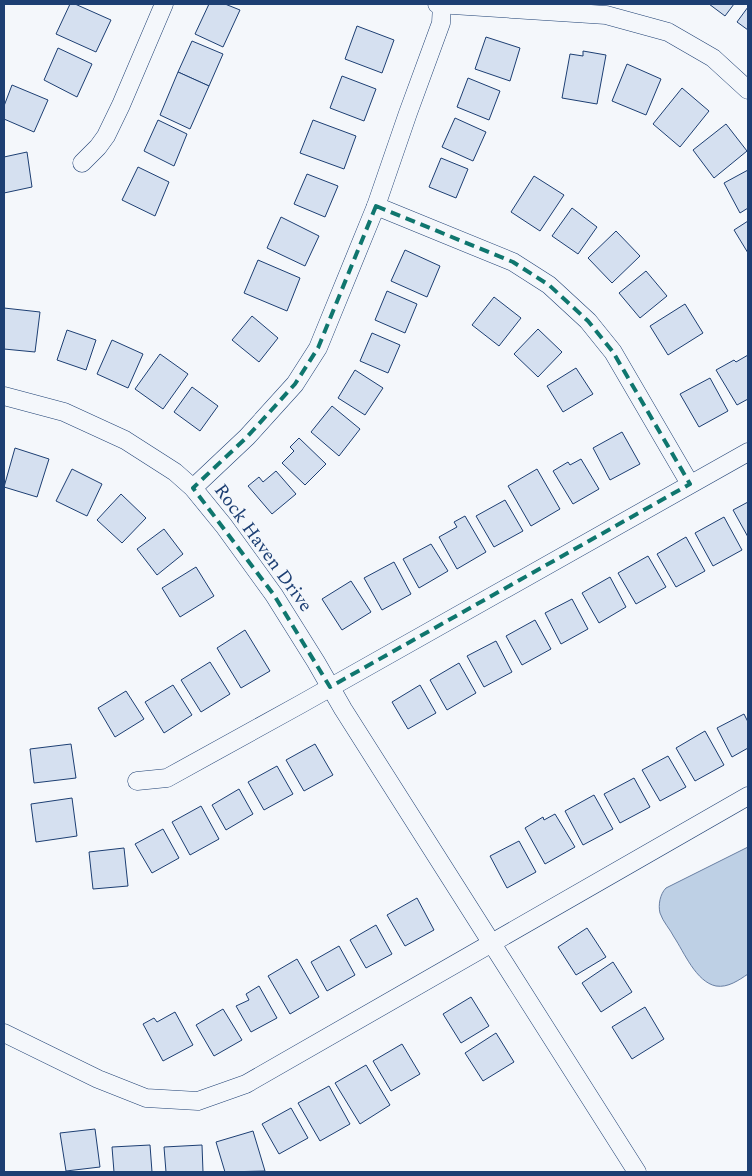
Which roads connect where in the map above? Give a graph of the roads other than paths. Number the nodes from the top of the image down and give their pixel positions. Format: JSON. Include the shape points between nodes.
{"nodes":[{"id":1,"x":164,"y":4,"type":"edge"},
{"id":2,"x":440,"y":4,"type":"edge"},
{"id":3,"x":748,"y":90,"type":"edge"},
{"id":4,"x":82,"y":163,"type":"dead end"},
{"id":5,"x":376,"y":206,"type":"junction"},
{"id":6,"x":4,"y":396,"type":"edge"},
{"id":7,"x":748,"y":452,"type":"edge"},
{"id":8,"x":690,"y":484,"type":"junction"},
{"id":9,"x":193,"y":488,"type":"junction"},
{"id":10,"x":330,"y":687,"type":"junction"},
{"id":11,"x":137,"y":781,"type":"dead end"},
{"id":12,"x":748,"y":796,"type":"edge"},
{"id":13,"x":493,"y":944,"type":"junction"},
{"id":14,"x":4,"y":1033,"type":"edge"},
{"id":15,"x":637,"y":1172,"type":"edge"}],
"edges":[{"from":1,"to":4,"type":"street","via":[[106,136]]},
{"from":2,"to":3,"type":"street","via":[[606,15],[668,32],[713,58]]},
{"from":2,"to":5,"type":"street","via":[[441,23]]},
{"from":5,"to":8,"type":"street","via":[[513,262],[549,285],[588,321],[613,352]]},
{"from":5,"to":9,"type":"street","via":[[318,348],[295,384],[248,438]]},
{"from":6,"to":9,"type":"street","name":"Rock Haven Drive","via":[[64,412],[126,440],[175,472]]},
{"from":7,"to":8,"type":"street"},
{"from":8,"to":10,"type":"street"},
{"from":9,"to":10,"type":"street","name":"Rock Haven Drive","via":[[274,595]]},
{"from":10,"to":11,"type":"street","via":[[166,778]]},
{"from":10,"to":13,"type":"street","name":"Rock Haven Drive"},
{"from":12,"to":13,"type":"street"},
{"from":13,"to":14,"type":"street","via":[[246,1084],[198,1101],[146,1098],[98,1079]]},
{"from":13,"to":15,"type":"street","name":"Rock Haven Drive"}]}
